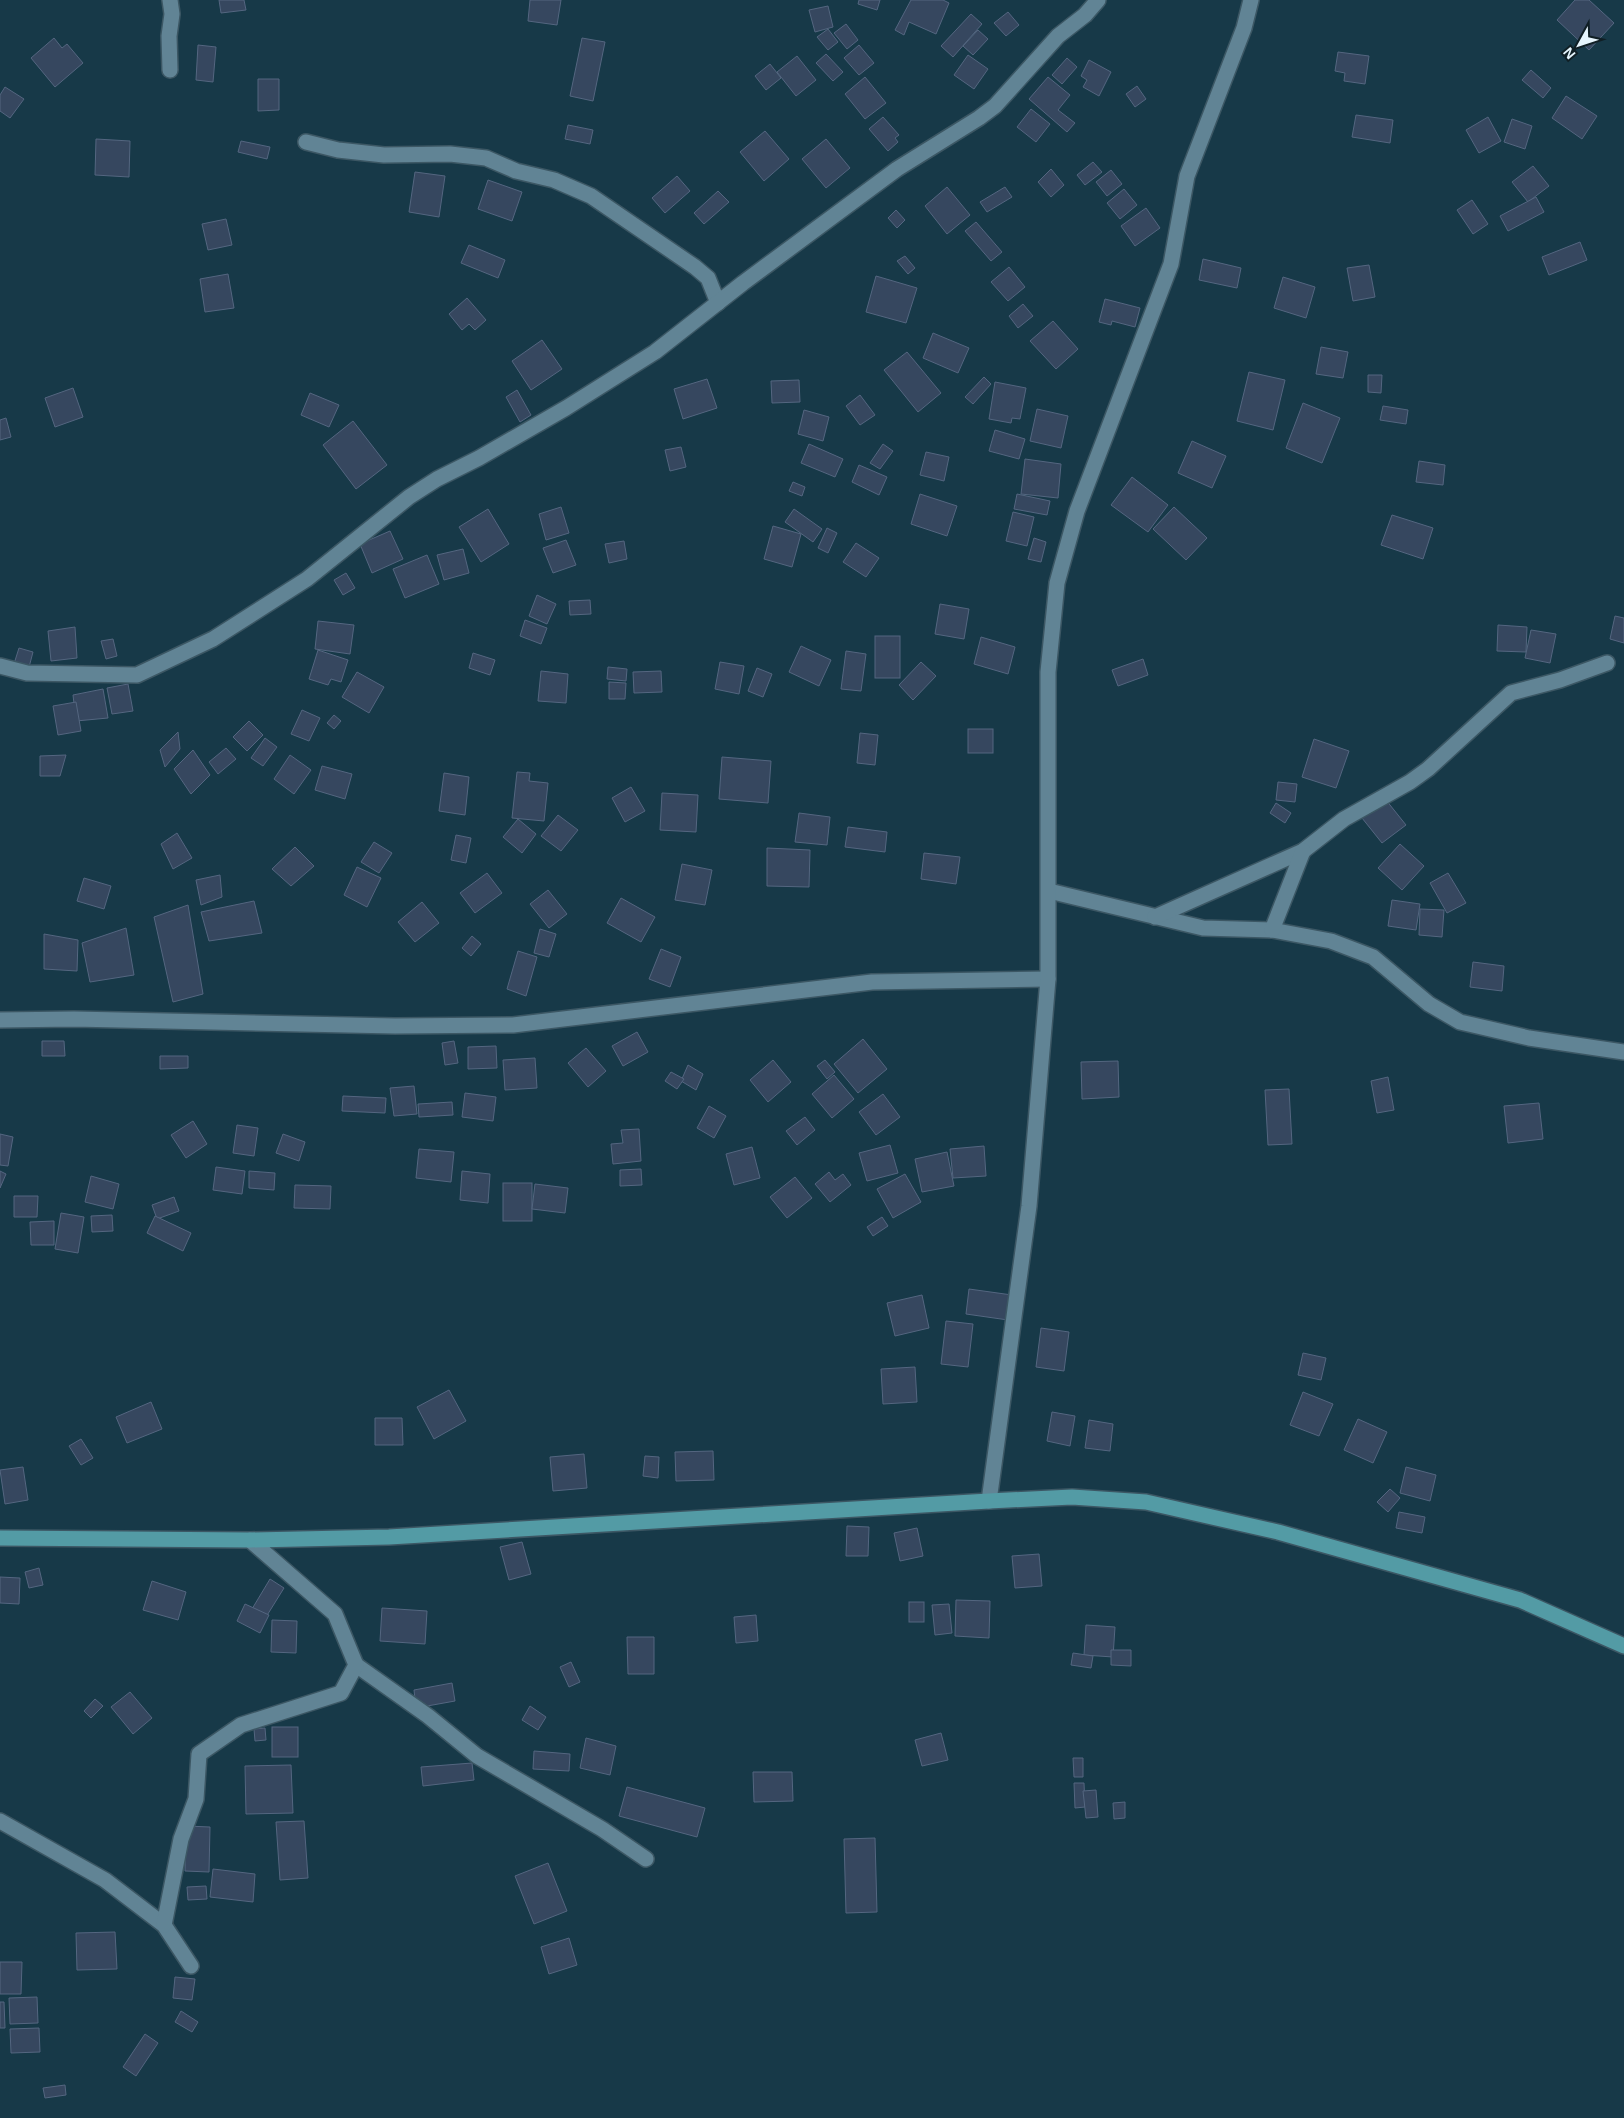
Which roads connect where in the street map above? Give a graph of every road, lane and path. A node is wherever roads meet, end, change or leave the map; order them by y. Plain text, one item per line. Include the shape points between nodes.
1 (170, 0) edge
2 (1098, 0) edge
3 (1251, 0) edge
4 (170, 70) dead end
5 (306, 142) dead end
6 (718, 303) junction
7 (1607, 663) dead end
8 (0, 666) edge
9 (1303, 851) junction
10 (1049, 891) junction
11 (1155, 917) junction
12 (1272, 930) junction
13 (1048, 979) junction
14 (0, 1020) edge
15 (1624, 1052) edge
16 (989, 1501) junction
17 (0, 1538) edge
18 (250, 1540) junction
19 (1624, 1646) edge
20 (356, 1665) junction
21 (0, 1821) edge
22 (646, 1859) dead end
23 (164, 1925) junction
24 (190, 1966) dead end

1 - 4 street
2 - 6 street via 1058,36 995,106 897,169
3 - 10 street via 1244,28 1187,176 1171,264 1077,511 1057,583 1048,672
5 - 6 street via 338,150 384,155 450,154 486,158 516,171 554,180 591,196 695,267 708,278
6 - 8 street via 655,352 608,383 409,496 306,579 214,639 137,676 27,673
7 - 9 street via 1511,693 1428,769 1344,819
9 - 11 street
9 - 12 street
10 - 11 street
10 - 13 street
11 - 12 street via 1203,928
12 - 15 street via 1331,941 1373,957 1429,1004 1460,1022 1529,1038
13 - 14 street via 872,982 513,1025
13 - 16 street via 1030,1206
16 - 18 main road via 389,1537
16 - 19 main road via 1072,1497 1146,1502 1174,1508 1278,1532 1520,1600
17 - 18 main road
18 - 20 street via 336,1614
20 - 22 street via 428,1716 476,1756 602,1829
20 - 23 street via 341,1693 241,1725 199,1754 196,1799 181,1839
21 - 23 street via 105,1880
23 - 24 street

